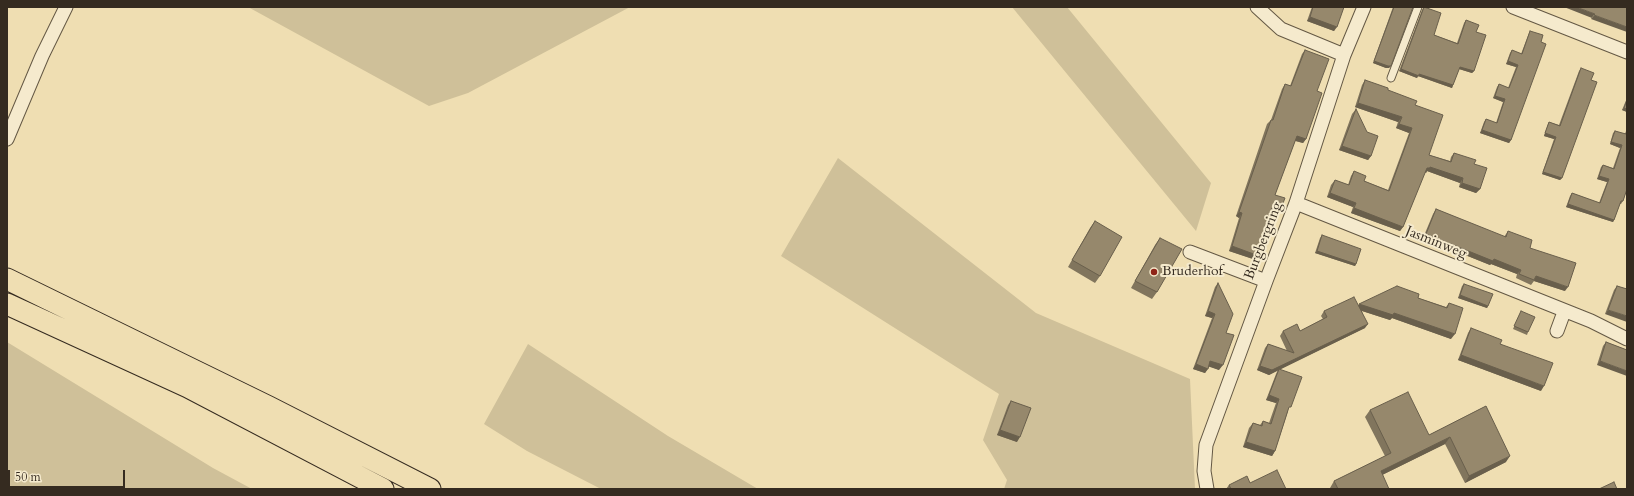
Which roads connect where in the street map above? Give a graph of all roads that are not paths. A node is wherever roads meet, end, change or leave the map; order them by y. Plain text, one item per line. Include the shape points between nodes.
1 (66, 7) edge
2 (1256, 7) edge
3 (1364, 7) edge
4 (1418, 7) edge
5 (1513, 7) edge
6 (1627, 52) edge
7 (1344, 55) junction
8 (1391, 78) dead end
9 (7, 139) edge
10 (1296, 203) junction
11 (1190, 252) dead end
12 (7, 279) edge
13 (1266, 281) junction
14 (7, 304) edge
15 (1564, 312) junction
16 (1557, 331) dead end
17 (1627, 339) edge
18 (383, 489) edge
19 (430, 489) edge
20 (1207, 489) edge

1 - 9 street
2 - 7 street via 1280,30
3 - 7 street, Burgbergring
4 - 8 lane
5 - 6 street
7 - 10 street, Burgbergring
10 - 13 street, Burgbergring
10 - 15 street, Jasminweg
11 - 13 street
12 - 19 main road
13 - 20 street, Burgbergring via 1206,444 1204,471
14 - 18 main road via 188,387
15 - 16 street
15 - 17 street, Jasminweg via 1591,321

